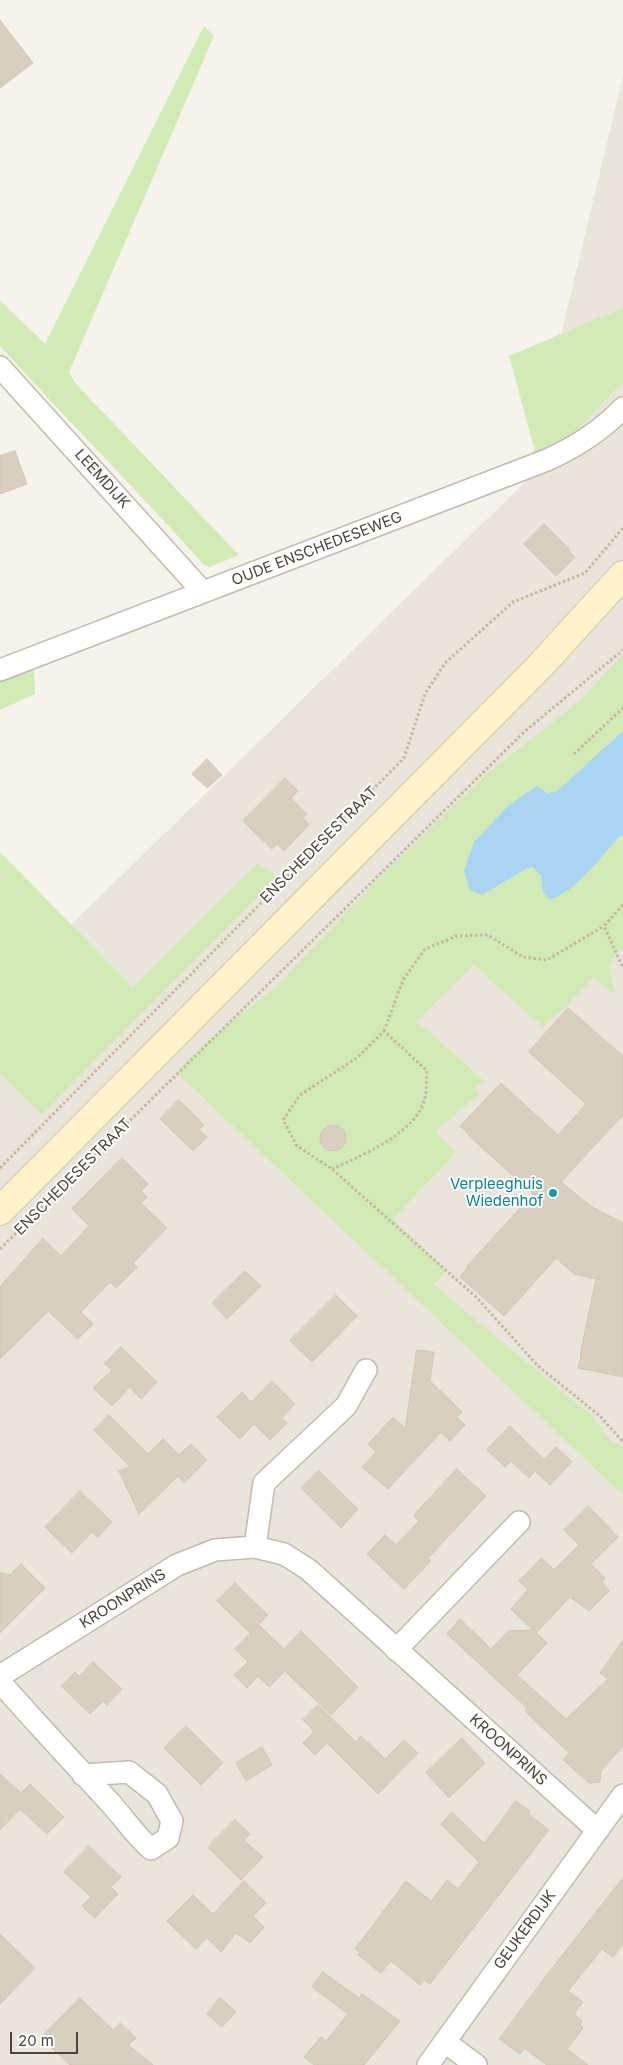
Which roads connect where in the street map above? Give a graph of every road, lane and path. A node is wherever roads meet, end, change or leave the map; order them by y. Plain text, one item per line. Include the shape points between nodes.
1 (0, 367) edge
2 (623, 408) edge
3 (623, 528) edge
4 (623, 575) edge
5 (203, 592) junction
6 (623, 650) edge
7 (0, 670) edge
8 (623, 708) edge
9 (574, 754) dead end
10 (623, 905) edge
11 (604, 926) junction
12 (623, 968) edge
13 (384, 1031) junction
14 (0, 1168) edge
15 (332, 1169) junction
16 (0, 1211) edge
17 (0, 1249) edge
18 (366, 1370) dead end
19 (623, 1442) edge
20 (519, 1522) dead end
21 (255, 1547) junction
22 (396, 1650) junction
23 (0, 1676) edge
24 (0, 1682) edge
25 (83, 1775) dead end
26 (623, 1796) edge
27 (597, 1830) junction
28 (445, 2042) junction
29 (428, 2065) edge
30 (476, 2065) edge

1 - 5 street, LEEMDIJK
2 - 5 street, OUDE ENSCHEDESEWEG via 601,430 548,460
3 - 14 path, ENSCHEDESESTRAAT via 585,573 513,602 445,663 425,694 404,758
4 - 16 main road, ENSCHEDESESTRAAT via 479,729
5 - 7 street, OUDE ENSCHEDESEWEG
6 - 17 path, ENSCHEDESESTRAAT via 524,732
8 - 9 path
10 - 11 path
11 - 12 path
11 - 13 path via 548,960 523,957 488,935 457,936 425,949 403,980
13 - 15 path via 427,1071 425,1100 410,1125 376,1149
13 - 15 path via 358,1057 300,1095 283,1120 297,1146
15 - 19 path via 477,1298 538,1366 600,1416
18 - 21 street via 346,1406 264,1483
20 - 22 street
21 - 22 street, KROONPRINS via 284,1554 309,1570
21 - 23 street, KROONPRINS via 215,1550 177,1565
22 - 27 street, KROONPRINS
24 - 25 street
26 - 27 street, GEUKERDIJK
27 - 28 street, GEUKERDIJK
28 - 29 street, GEUKERDIJK
28 - 30 street

